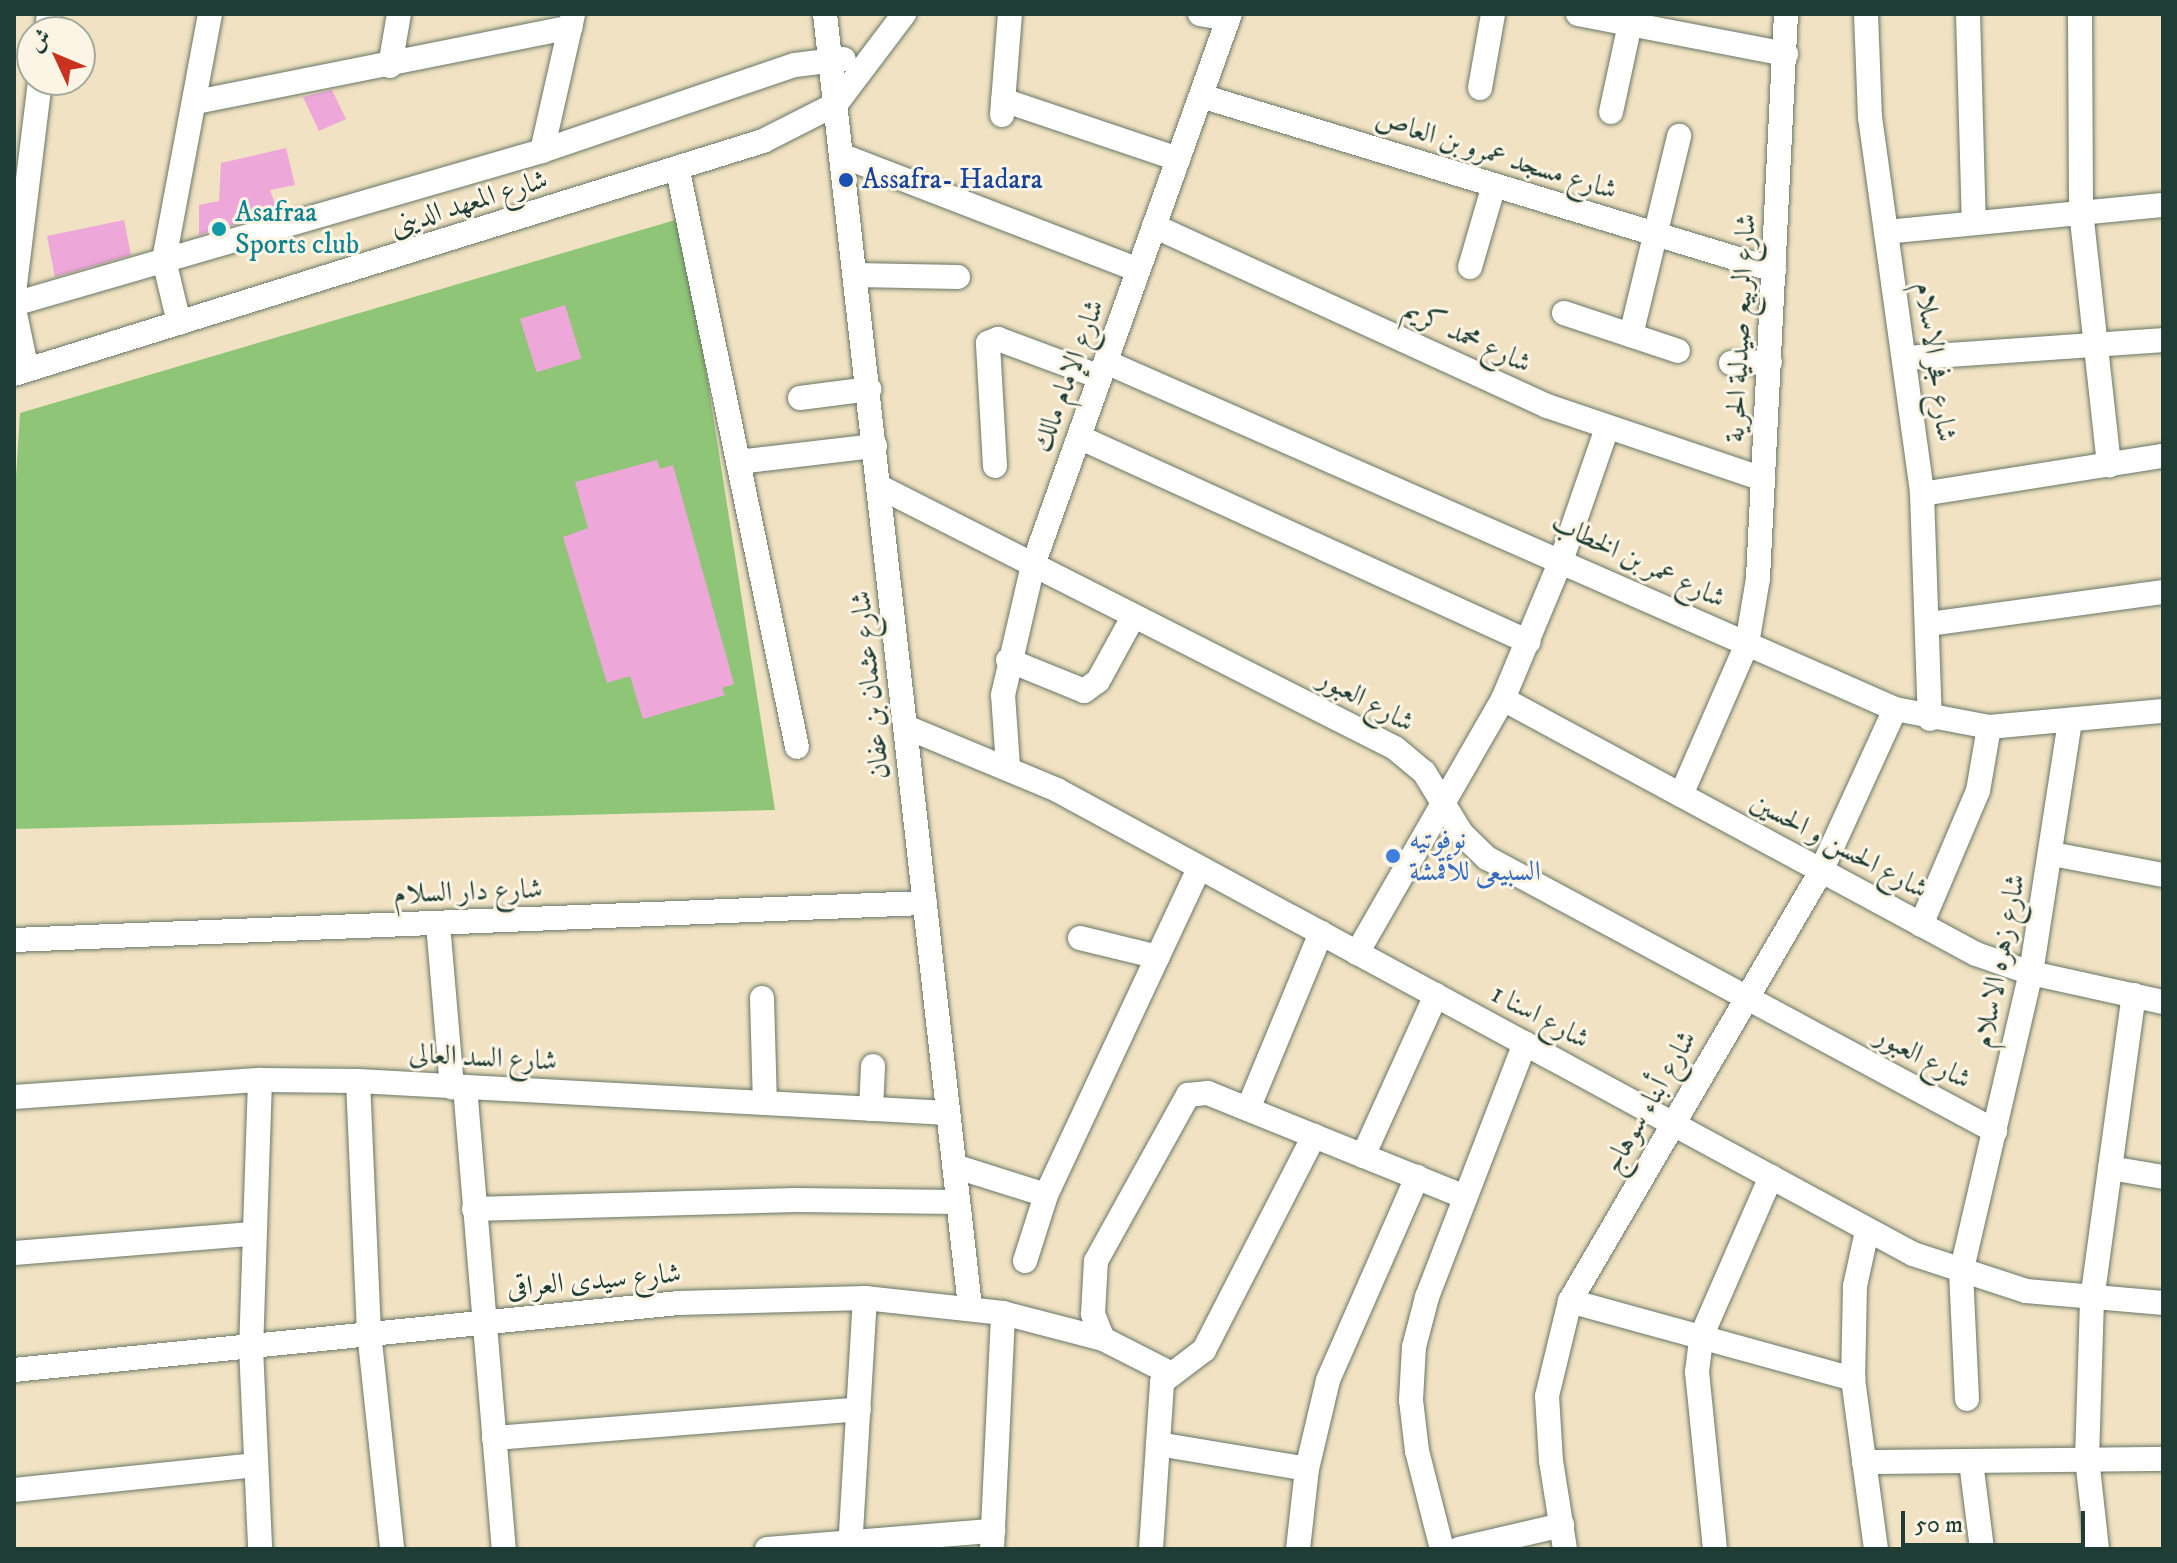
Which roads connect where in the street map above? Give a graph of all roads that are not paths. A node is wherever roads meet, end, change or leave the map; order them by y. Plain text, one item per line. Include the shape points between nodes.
1 (210, 14) edge
2 (399, 14) edge
3 (825, 14) edge
4 (904, 14) edge
5 (1010, 14) edge
6 (1200, 14) edge
7 (1493, 14) edge
8 (1578, 14) edge
9 (1786, 14) edge
10 (1866, 14) edge
11 (1968, 14) edge
12 (2080, 14) edge
13 (1229, 17) edge
14 (572, 20) edge
15 (1630, 24) junction
16 (1786, 54) junction
17 (830, 58) junction
18 (871, 60) junction
19 (390, 66) junction
20 (1480, 88) dead end
21 (38, 96) edge
22 (1201, 96) junction
23 (196, 102) junction
24 (836, 104) junction
25 (1611, 112) dead end
26 (1679, 136) dead end
27 (542, 151) junction
28 (843, 156) junction
29 (1178, 159) junction
30 (678, 171) junction
31 (1494, 185) junction
32 (2163, 205) edge
33 (2081, 211) junction
34 (1974, 223) junction
35 (1154, 226) junction
36 (1886, 232) junction
37 (1656, 234) junction
38 (164, 260) junction
39 (1470, 267) dead end
40 (1138, 270) junction
41 (1774, 270) junction
42 (856, 275) junction
43 (958, 277) dead end
44 (14, 293) edge
45 (14, 307) edge
46 (1564, 313) dead end
47 (179, 323) junction
48 (1631, 335) junction
49 (2163, 340) edge
50 (2096, 344) junction
51 (1678, 351) dead end
52 (1907, 358) junction
53 (1770, 362) junction
54 (1731, 363) dead end
55 (1103, 369) junction
56 (21, 372) edge
57 (869, 389) junction
58 (800, 398) dead end
59 (1607, 428) junction
60 (1079, 437) junction
61 (875, 446) junction
62 (2163, 456) edge
63 (738, 462) junction
64 (2109, 465) junction
65 (995, 466) dead end
66 (1763, 479) junction
67 (880, 487) junction
68 (1922, 494) junction
69 (1562, 558) junction
70 (1033, 565) junction
71 (2163, 592) edge
72 (1133, 617) junction
73 (1929, 624) junction
74 (1528, 642) junction
75 (1747, 644) junction
76 (1008, 660) junction
77 (1503, 699) junction
78 (1895, 709) junction
79 (2163, 711) edge
80 (1930, 719) junction
81 (2070, 721) junction
82 (906, 727) junction
83 (1989, 727) junction
84 (797, 747) dead end
85 (1008, 766) junction
86 (1681, 795) junction
87 (1445, 804) junction
88 (2052, 854) junction
89 (1199, 868) junction
90 (1821, 871) junction
91 (2163, 875) edge
92 (925, 903) junction
93 (438, 924) junction
94 (1921, 925) junction
95 (1321, 933) junction
96 (1080, 938) dead end
97 (14, 940) edge
98 (1357, 953) junction
99 (1158, 957) junction
100 (2031, 973) junction
101 (1436, 995) junction
102 (2134, 995) junction
103 (1746, 997) junction
104 (762, 998) dead end
105 (2163, 1002) edge
106 (1525, 1043) junction
107 (873, 1066) dead end
108 (260, 1080) junction
109 (358, 1081) junction
110 (458, 1087) junction
111 (14, 1097) edge
112 (765, 1103) junction
113 (871, 1109) junction
114 (1248, 1109) junction
115 (948, 1113) junction
116 (1671, 1122) junction
117 (1995, 1131) junction
118 (1314, 1136) junction
119 (1363, 1156) junction
120 (954, 1166) junction
121 (2110, 1168) junction
122 (1417, 1177) junction
123 (1771, 1177) junction
124 (2163, 1177) edge
125 (1046, 1195) junction
126 (1465, 1197) junction
127 (958, 1202) junction
128 (474, 1209) junction
129 (1867, 1231) junction
130 (252, 1234) junction
131 (14, 1253) edge
132 (1025, 1261) dead end
133 (1961, 1273) junction
134 (865, 1298) junction
135 (2092, 1300) junction
136 (1570, 1301) junction
137 (2163, 1303) edge
138 (970, 1306) junction
139 (1003, 1313) junction
140 (483, 1321) junction
141 (369, 1332) junction
142 (1701, 1337) junction
143 (1103, 1339) junction
144 (251, 1347) junction
145 (14, 1370) edge
146 (1170, 1373) junction
147 (1853, 1379) junction
148 (1967, 1399) dead end
149 (859, 1409) junction
150 (494, 1438) junction
151 (1158, 1444) junction
152 (2087, 1459) junction
153 (2163, 1459) edge
154 (1864, 1462) junction
155 (1971, 1462) junction
156 (254, 1465) junction
157 (1307, 1469) junction
158 (14, 1490) edge
159 (1564, 1537) edge
160 (993, 1540) edge
161 (850, 1544) edge
162 (260, 1549) edge
163 (392, 1549) edge
164 (504, 1549) edge
165 (767, 1549) edge
166 (1151, 1549) edge
167 (1298, 1549) edge
168 (1442, 1549) edge
169 (1459, 1549) edge
170 (1715, 1549) edge
171 (1876, 1549) edge
172 (1982, 1549) edge
173 (2097, 1549) edge

1 - 23 street
2 - 19 street
3 - 17 street, شارع عثمان بن عفان
4 - 18 street, شارع المعهد الدينى
5 - 29 street via 1002,108
6 - 13 street
7 - 20 street
8 - 15 street
9 - 16 street, شارع الربيع صيدلية الحرية
10 - 36 street, شارع فجر الاسلام via 1870,117
11 - 34 street
12 - 33 street
13 - 22 street, شارع الإمام مالك
14 - 19 street
14 - 27 street
15 - 16 street
15 - 25 street
16 - 41 street, شارع الربيع صيدلية الحرية
17 - 18 street, شارع المعهد الدينى
17 - 24 street, شارع عثمان بن عفان
17 - 27 street, شارع المعهد الدينى via 795,65
18 - 24 street, شارع المعهد الدينى
19 - 23 street
21 - 44 street
22 - 29 street, شارع الإمام مالك
22 - 31 street, شارع مسجد عمرو بن العاص
23 - 38 street
24 - 28 street, شارع عثمان بن عفان
24 - 30 street, شارع المعهد الدينى via 763,141
26 - 37 street
27 - 38 street, شارع المعهد الدينى
28 - 40 street
28 - 42 street, شارع عثمان بن عفان
29 - 35 street, شارع الإمام مالك
30 - 47 street, شارع المعهد الدينى
30 - 63 street
31 - 37 street, شارع مسجد عمرو بن العاص
31 - 39 street
32 - 33 street
33 - 34 street
33 - 50 street
34 - 36 street
35 - 40 street, شارع الإمام مالك
35 - 59 street, شارع محمد كريم via 1490,382
36 - 52 street, شارع فجر الاسلام
37 - 41 street, شارع مسجد عمرو بن العاص
37 - 48 street
38 - 45 street, شارع المعهد الدينى
38 - 47 street
40 - 55 street, شارع الإمام مالك
41 - 53 street, شارع الربيع صيدلية الحرية
42 - 43 street
42 - 57 street, شارع عثمان بن عفان
45 - 56 street
46 - 48 street
47 - 56 street, شارع المعهد الدينى
48 - 51 street
49 - 50 street
50 - 52 street
50 - 64 street
52 - 68 street, شارع فجر الاسلام
53 - 54 street
53 - 66 street, شارع الربيع صيدلية الحرية
55 - 60 street, شارع الإمام مالك
55 - 65 street, شارع عمر بن الخطاب via 998,339 988,343
55 - 69 street, شارع عمر بن الخطاب
57 - 58 street
57 - 61 street, شارع عثمان بن عفان
59 - 66 street, شارع محمد كريم
59 - 69 street
60 - 70 street, شارع الإمام مالك
60 - 74 street
61 - 63 street
61 - 67 street, شارع عثمان بن عفان
62 - 64 street
63 - 84 street
64 - 68 street
66 - 75 street, شارع الربيع صيدلية الحرية via 1758,578
67 - 70 street, شارع العبور
67 - 82 street, شارع عثمان بن عفان
68 - 73 street, شارع فجر الاسلام
69 - 74 street
69 - 75 street, شارع عمر بن الخطاب
70 - 72 street, شارع العبور
70 - 76 street, شارع الإمام مالك
71 - 73 street
72 - 76 street via 1098,681 1084,691
72 - 87 street, شارع العبور via 1395,748 1424,772
73 - 80 street, شارع فجر الاسلام
74 - 77 street
75 - 78 street, شارع عمر بن الخطاب
75 - 86 street, شارع الربيع صيدلية الحرية
76 - 85 street, شارع الإمام مالك via 1003,695
77 - 86 street, شارع الحسن و الحسين
77 - 87 street
78 - 80 street, شارع عمر بن الخطاب
78 - 90 street, شارع أبناء سوهاج
79 - 81 street, شارع عمر بن الخطاب
80 - 83 street, شارع عمر بن الخطاب
81 - 83 street, شارع عمر بن الخطاب
81 - 88 street, شارع زهره الاسلام
82 - 85 street, شارع اسنا 1
82 - 92 street, شارع عثمان بن عفان
83 - 94 street via 1978,791
85 - 89 street, شارع اسنا 1
86 - 90 street, شارع الحسن و الحسين
87 - 98 street
87 - 103 street, شارع العبور via 1462,834 1487,858
88 - 91 street
88 - 100 street, شارع زهره الاسلام
89 - 95 street, شارع اسنا 1
89 - 99 street
90 - 94 street, شارع الحسن و الحسين
90 - 103 street, شارع أبناء سوهاج
92 - 93 street, شارع دار السلام
92 - 115 street, شارع عثمان بن عفان
93 - 97 street, شارع دار السلام
93 - 110 street
94 - 100 street, شارع الحسن و الحسين via 1976,954
95 - 98 street, شارع اسنا 1
95 - 114 street
96 - 99 street
98 - 101 street, شارع اسنا 1
99 - 125 street
100 - 102 street, شارع الحسن و الحسين
100 - 117 street, شارع زهره الاسلام
101 - 106 street, شارع اسنا 1
101 - 119 street
102 - 105 street, شارع الحسن و الحسين
102 - 121 street
103 - 116 street, شارع أبناء سوهاج
103 - 117 street, شارع العبور
104 - 112 street
106 - 116 street, شارع اسنا 1
106 - 126 street
107 - 113 street
108 - 109 street, شارع السد العالى
108 - 111 street, شارع السد العالى
108 - 130 street
109 - 110 street, شارع السد العالى
109 - 141 street
110 - 112 street, شارع السد العالى
110 - 128 street
112 - 113 street, شارع السد العالى
113 - 115 street, شارع السد العالى
114 - 118 street
114 - 143 street via 1208,1093 1180,1102 1096,1261 1093,1314
115 - 120 street, شارع عثمان بن عفان
116 - 123 street, شارع اسنا 1
116 - 136 street, شارع أبناء سوهاج
117 - 133 street, شارع زهره الاسلام
118 - 119 street
118 - 146 street via 1204,1350
119 - 122 street
120 - 125 street
120 - 127 street, شارع عثمان بن عفان
121 - 124 street
121 - 135 street
122 - 126 street
122 - 157 street via 1328,1380
123 - 129 street, شارع اسنا 1
123 - 142 street
125 - 132 street
126 - 168 street via 1414,1347 1411,1400 1417,1451
127 - 128 street via 665,1202
127 - 138 street, شارع عثمان بن عفان
128 - 140 street
129 - 133 street, شارع اسنا 1
129 - 147 street via 1855,1286
130 - 131 street
130 - 144 street
133 - 135 street, شارع اسنا 1 via 2026,1291
133 - 148 street, شارع زهره الاسلام
134 - 138 street, شارع سيدى العراقى
134 - 140 street, شارع سيدى العراقى via 678,1303
134 - 149 street
135 - 137 street, شارع اسنا 1
135 - 152 street
136 - 142 street
136 - 159 street, شارع أبناء سوهاج via 1547,1396
138 - 139 street, شارع سيدى العراقى
139 - 143 street, شارع سيدى العراقى
139 - 160 street
140 - 141 street, شارع سيدى العراقى
140 - 150 street
141 - 144 street, شارع سيدى العراقى
141 - 163 street
142 - 147 street
142 - 170 street via 1697,1372
143 - 146 street, شارع سيدى العراقى
144 - 145 street, شارع سيدى العراقى
144 - 156 street
146 - 151 street via 1158,1395
147 - 154 street
149 - 150 street
149 - 161 street
150 - 164 street
151 - 157 street
151 - 166 street
152 - 153 street
152 - 155 street
152 - 173 street
154 - 155 street
154 - 171 street
155 - 172 street
156 - 158 street
156 - 162 street
157 - 167 street
159 - 169 street
160 - 161 street
161 - 165 street

